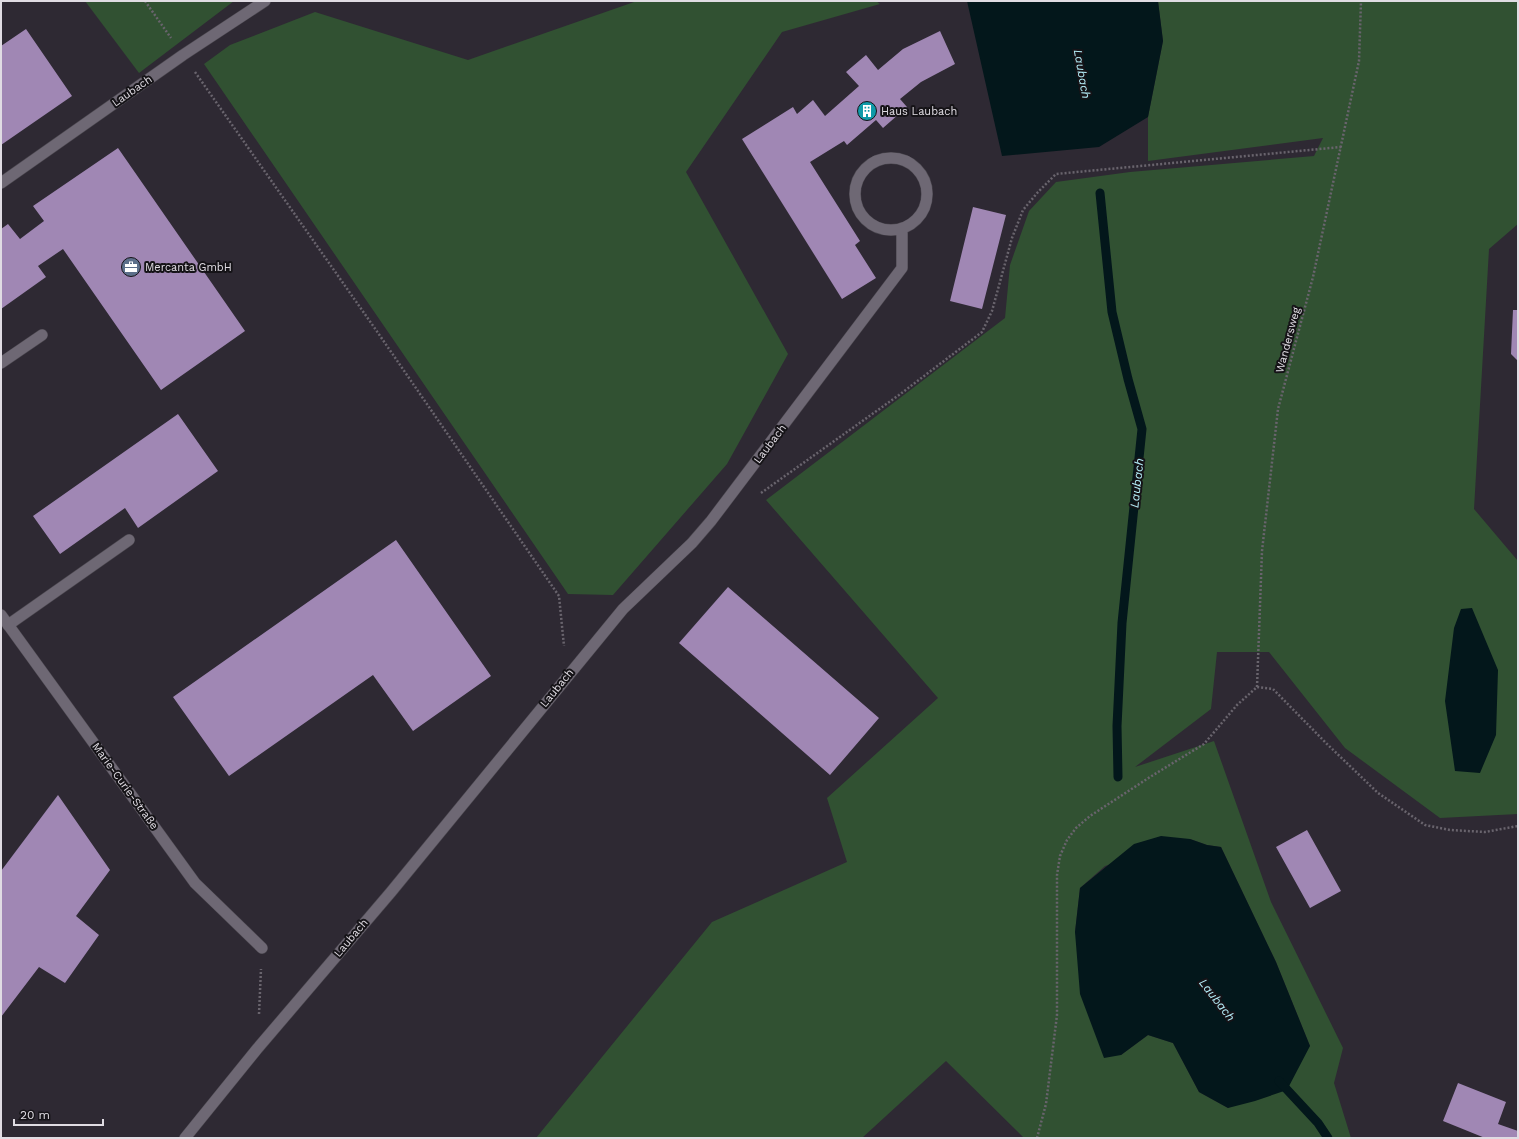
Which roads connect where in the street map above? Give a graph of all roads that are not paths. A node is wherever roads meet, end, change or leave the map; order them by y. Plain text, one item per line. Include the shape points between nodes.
1 (265, 1) edge
2 (1, 183) edge
3 (902, 228) junction
4 (42, 335) dead end
5 (1, 363) edge
6 (129, 540) dead end
7 (3, 618) edge
8 (262, 948) road end
9 (185, 1138) edge

1 - 2 street, Laubach via 183,55
3 - 3 street via 912,224 920,215 927,194 925,183 912,165 891,158 880,160 860,175 855,199 859,211 877,228
3 - 9 street, Laubach via 902,268 711,521 692,543 623,609
4 - 5 street
6 - 7 street
7 - 8 street, Marie-Curie-Straße via 195,883

